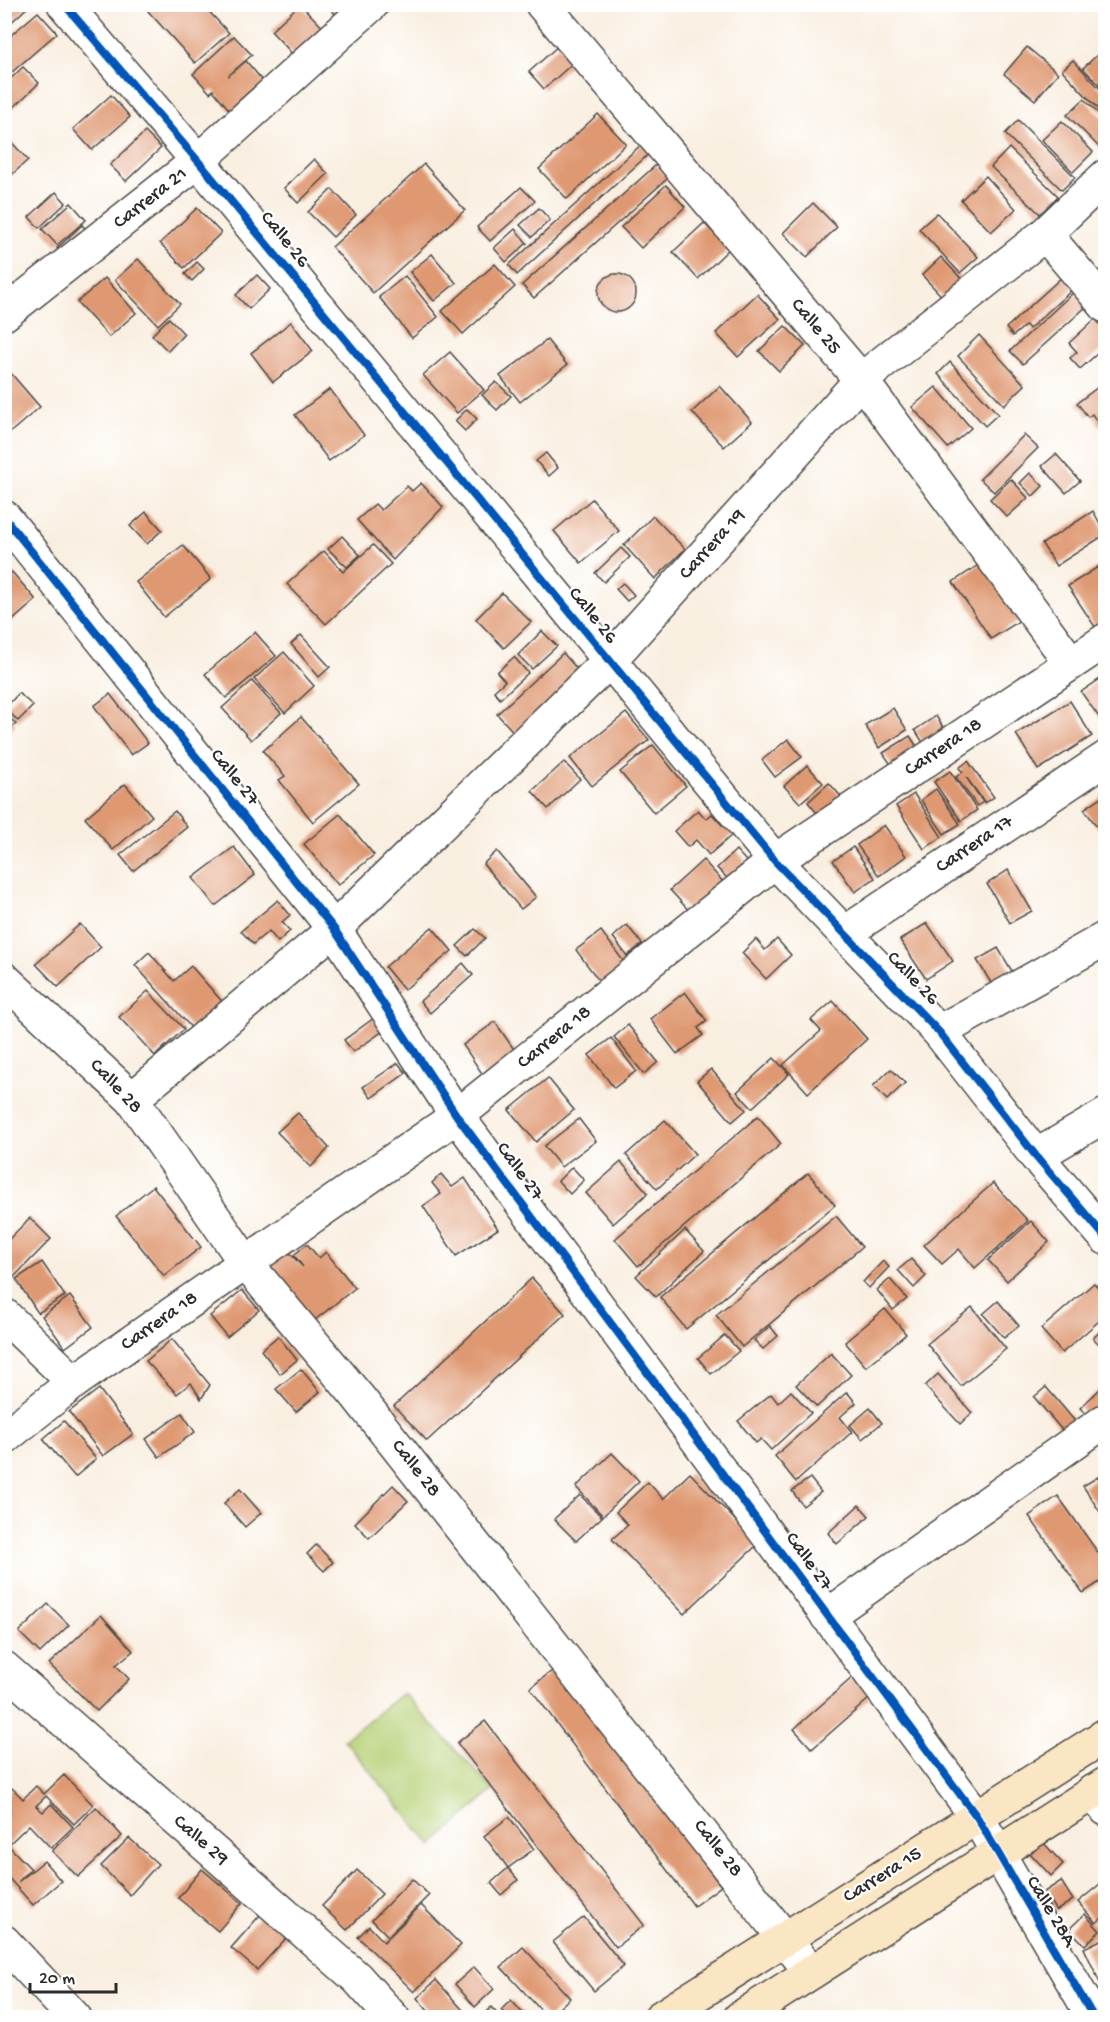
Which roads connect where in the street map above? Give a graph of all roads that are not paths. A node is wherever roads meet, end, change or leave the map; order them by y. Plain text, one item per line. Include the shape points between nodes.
1 (64, 4) edge
2 (372, 4) edge
3 (542, 4) edge
4 (198, 161) junction
5 (1106, 176) edge
6 (1045, 234) junction
7 (1106, 306) edge
8 (4, 314) edge
9 (861, 380) junction
10 (4, 517) edge
11 (1106, 640) edge
12 (608, 662) junction
13 (1071, 663) junction
14 (1106, 758) edge
15 (776, 861) junction
16 (334, 929) junction
17 (845, 933) junction
18 (1106, 938) edge
19 (4, 979) edge
20 (939, 1032) junction
21 (132, 1099) junction
22 (1106, 1115) edge
23 (457, 1116) junction
24 (1036, 1156) junction
25 (1106, 1238) edge
26 (245, 1262) junction
27 (4, 1315) edge
28 (74, 1382) junction
29 (1106, 1420) edge
30 (4, 1438) edge
31 (827, 1616) junction
32 (4, 1668) edge
33 (1106, 1735) edge
34 (1101, 1795) edge
35 (976, 1817) junction
36 (996, 1854) junction
37 (786, 1937) junction
38 (4, 1942) edge
39 (811, 1972) junction
40 (75, 2018) edge
41 (393, 2018) edge
42 (660, 2018) edge
43 (740, 2018) edge
44 (1094, 2018) edge

1 - 4 street, Calle 26
2 - 4 street, Carrera 21
3 - 9 street, Calle 25
4 - 8 street, Carrera 21
4 - 12 street, Calle 26
5 - 6 street, Carrera 19
6 - 7 street
6 - 9 street, Carrera 19
9 - 12 street, Carrera 19
9 - 13 street, Calle 25
10 - 16 street, Calle 27
11 - 13 street, Carrera 18
12 - 15 street, Calle 26
12 - 16 street, Carrera 19
13 - 15 street, Carrera 18
14 - 17 street, Carrera 17
15 - 17 street, Calle 26
15 - 23 street, Carrera 18
16 - 21 street, Carrera 19
16 - 23 street, Calle 27
17 - 20 street, Calle 26
18 - 20 street
19 - 21 street, Calle 28
20 - 24 street, Calle 26
21 - 26 street, Calle 28
22 - 24 street
23 - 26 street, Carrera 18
23 - 31 street, Calle 27
24 - 25 street, Calle 26
26 - 28 street, Carrera 18
26 - 37 street, Calle 28 via 358,1397
27 - 28 street
28 - 30 street, Carrera 18
29 - 31 street
31 - 35 street, Calle 27
32 - 41 street, Calle 29 via 357,1978
33 - 35 main road, Carrera 15
34 - 36 main road
35 - 36 street, Calle 27
35 - 37 main road, Carrera 15
36 - 39 main road
36 - 44 street, Calle 28A
37 - 39 street, Calle 28
37 - 42 main road, Carrera 15
38 - 40 street
39 - 43 main road

